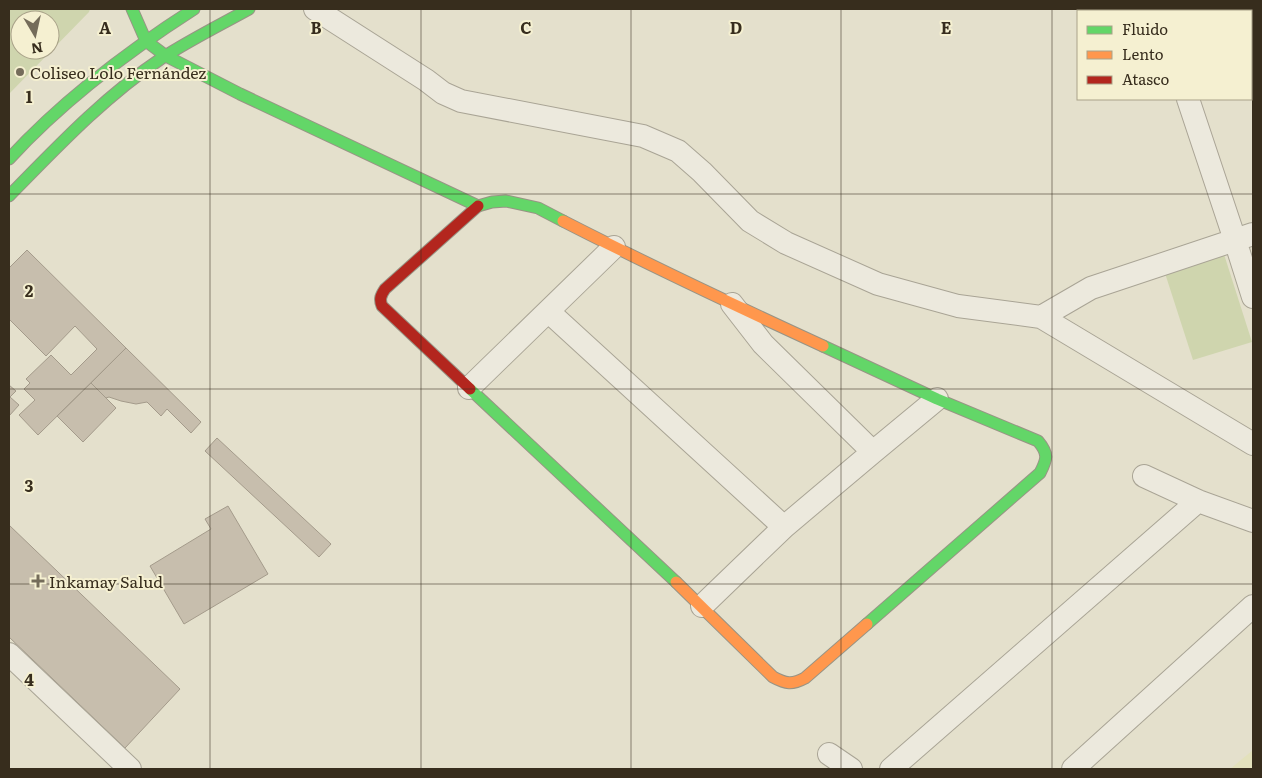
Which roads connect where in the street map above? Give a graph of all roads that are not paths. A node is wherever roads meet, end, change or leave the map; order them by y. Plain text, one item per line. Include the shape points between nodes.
1 (132, 9) edge
2 (194, 9) edge
3 (249, 9) edge
4 (315, 9) edge
5 (146, 41) junction
6 (166, 56) junction
7 (1188, 100) edge
8 (9, 159) edge
9 (9, 196) edge
10 (478, 206) junction
11 (1244, 237) edge
12 (614, 247) junction
13 (1253, 297) edge
14 (732, 304) junction
15 (548, 312) junction
16 (1041, 317) junction
17 (469, 388) junction
18 (937, 399) junction
19 (1253, 444) edge
20 (873, 452) junction
21 (1144, 476) dead end
22 (1198, 501) junction
23 (1253, 521) edge
24 (784, 527) junction
25 (702, 606) junction
26 (1253, 606) edge
27 (9, 654) edge
28 (829, 754) dead end
29 (130, 769) edge
30 (851, 769) edge
31 (891, 769) edge
32 (1073, 769) edge

1 - 5 main road
2 - 5 main road
3 - 6 main road
4 - 16 street via 443,93 461,101 643,136 678,151 750,222 878,284 958,306
5 - 6 main road
5 - 8 main road via 45,121
6 - 9 main road via 97,109
6 - 10 main road
7 - 11 street
10 - 12 main road via 506,201 538,208
10 - 17 main road via 385,289 380,301
11 - 13 street
11 - 16 street via 1090,288
12 - 14 main road
12 - 15 street
14 - 18 main road
14 - 20 street via 763,344
15 - 17 street
15 - 24 street
16 - 19 street
17 - 25 main road
18 - 20 street
18 - 25 main road via 1038,441 1048,459 1040,473 796,683 786,684 774,677
20 - 24 street
21 - 22 street
22 - 23 street
22 - 31 street
24 - 25 street
26 - 32 street
27 - 29 street
28 - 30 street

